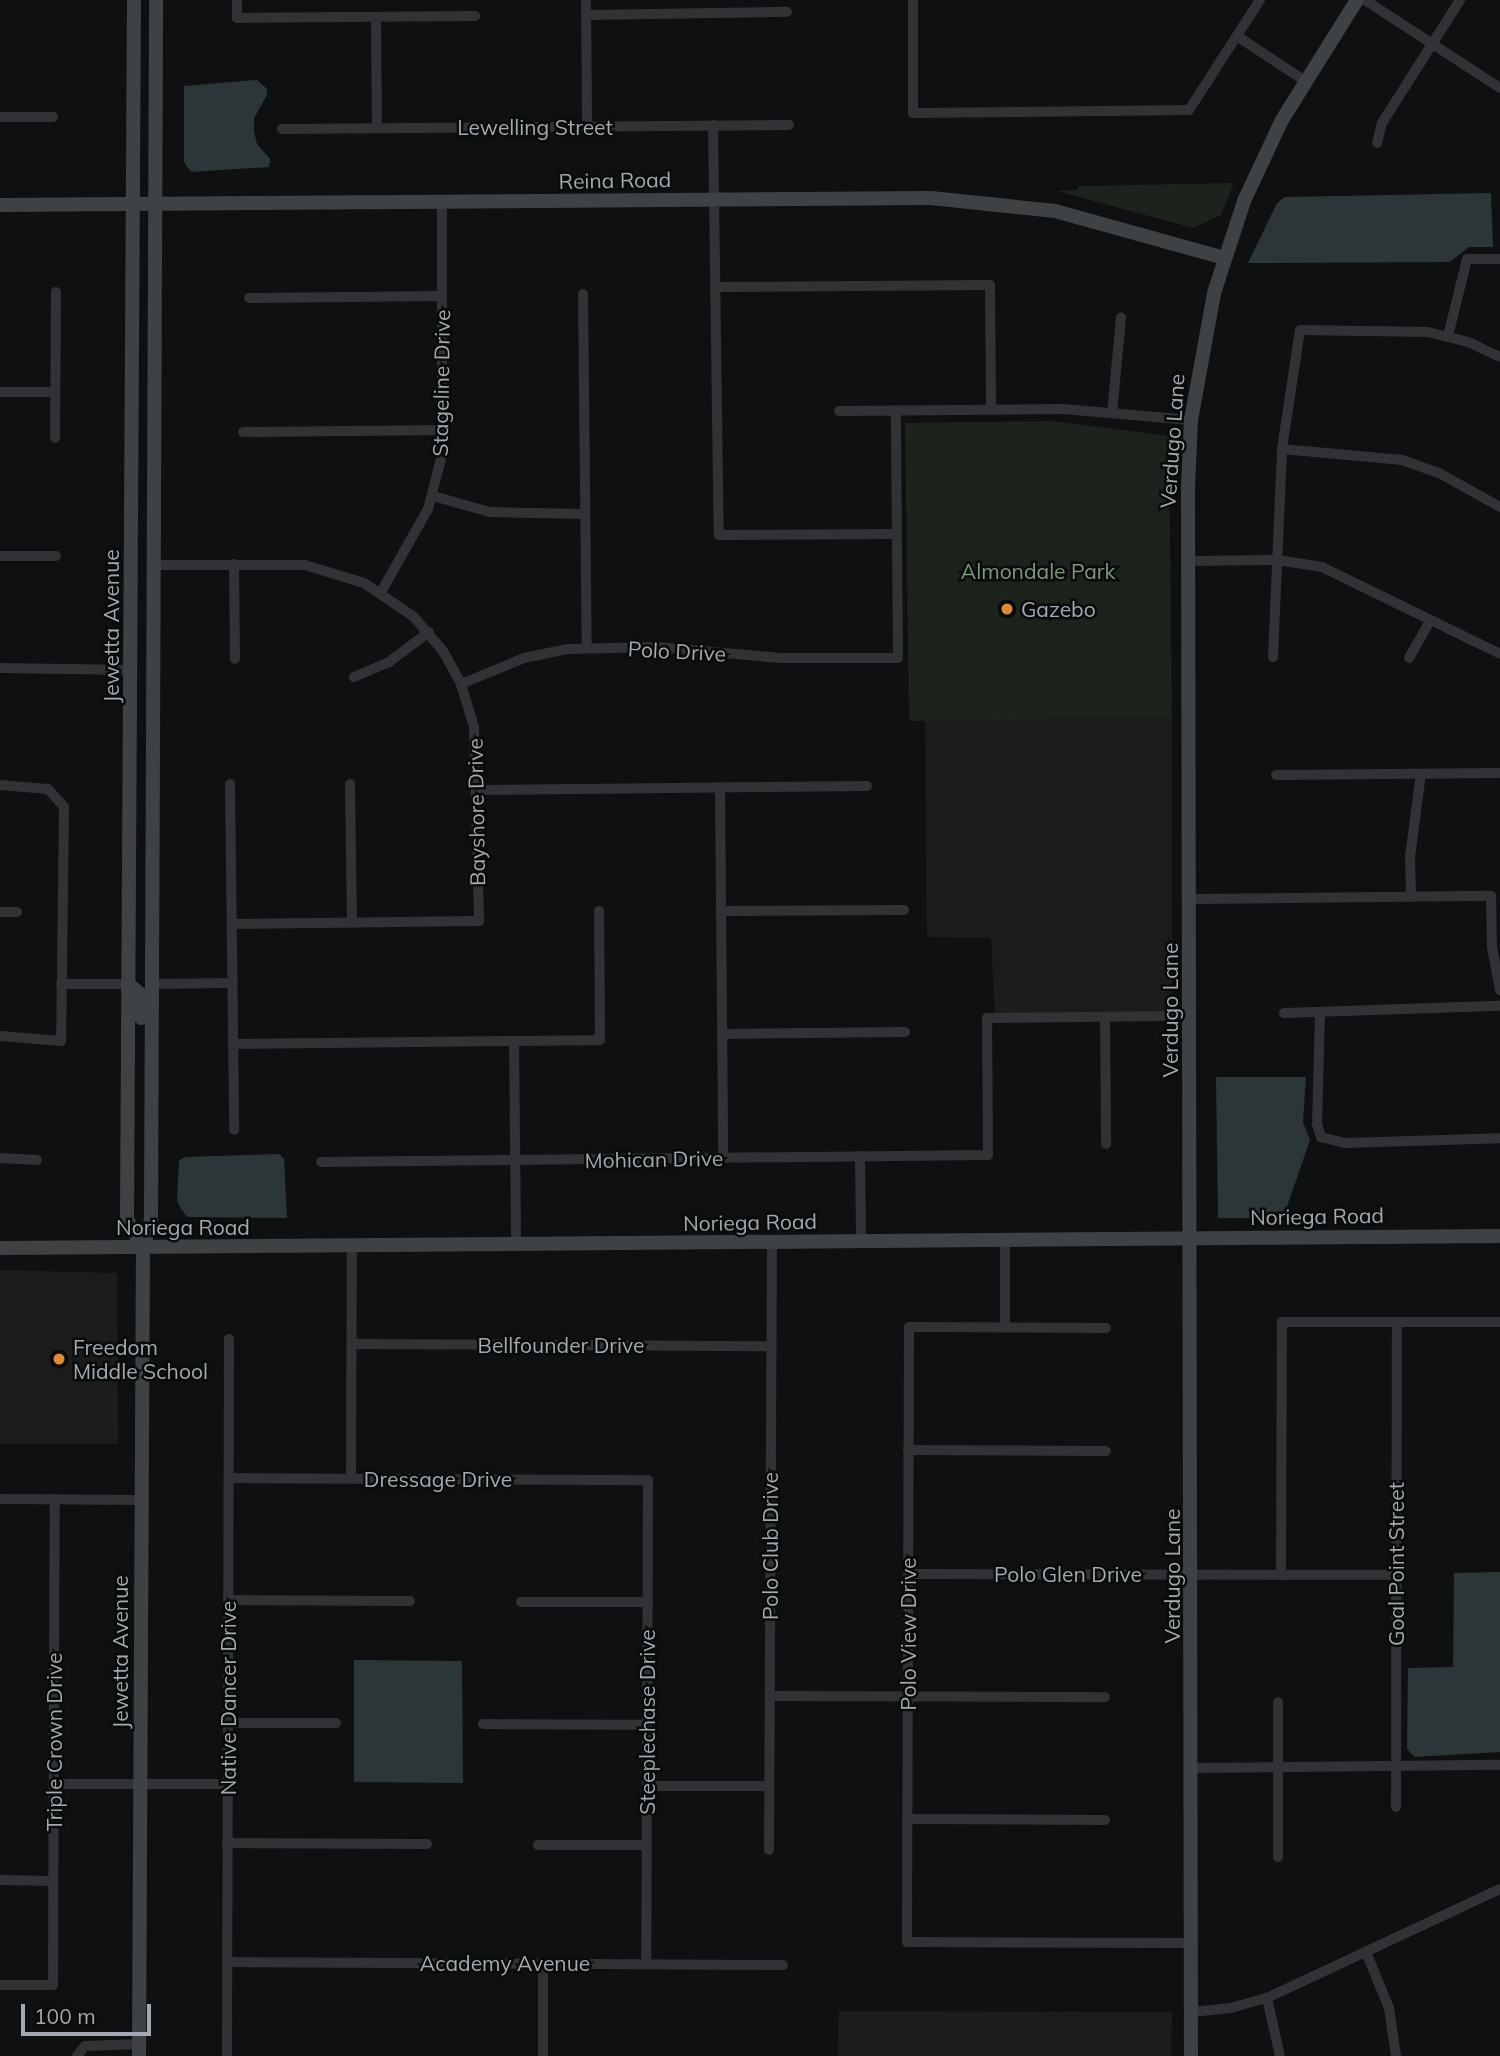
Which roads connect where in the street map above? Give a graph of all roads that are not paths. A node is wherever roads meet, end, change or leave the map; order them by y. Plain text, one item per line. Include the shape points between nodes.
1 (134, 0) edge
2 (156, 0) edge
3 (237, 0) edge
4 (586, 0) edge
5 (913, 0) edge
6 (1261, 0) edge
7 (1357, 0) edge
8 (1365, 0) edge
9 (1460, 0) edge
10 (787, 12) dead end
11 (586, 15) junction
12 (475, 16) dead end
13 (376, 17) junction
14 (1237, 36) junction
15 (1433, 44) junction
16 (1305, 81) junction
17 (1500, 88) edge
18 (0, 117) edge
19 (53, 117) dead end
20 (713, 125) junction
21 (789, 125) dead end
22 (587, 126) junction
23 (377, 128) junction
24 (282, 129) dead end
25 (1377, 144) dead end
26 (714, 200) junction
27 (442, 202) junction
28 (0, 205) edge
29 (130, 205) junction
30 (155, 205) junction
31 (1224, 258) junction
32 (1500, 259) edge
33 (716, 288) junction
34 (56, 292) dead end
35 (583, 294) dead end
36 (443, 296) junction
37 (249, 298) dead end
38 (1121, 317) dead end
39 (1448, 335) junction
40 (1500, 357) edge
41 (0, 391) edge
42 (53, 391) junction
43 (991, 409) junction
44 (896, 410) junction
45 (838, 411) dead end
46 (1112, 413) junction
47 (1191, 421) junction
48 (444, 430) junction
49 (243, 432) dead end
50 (55, 438) dead end
51 (1282, 449) junction
52 (132, 472) junction
53 (433, 496) junction
54 (1500, 507) edge
55 (585, 514) junction
56 (897, 534) junction
57 (0, 556) edge
58 (56, 556) dead end
59 (1277, 560) junction
60 (1188, 561) junction
61 (234, 564) junction
62 (152, 565) junction
63 (381, 592) junction
64 (1430, 621) junction
65 (429, 632) junction
66 (587, 648) junction
67 (1500, 654) edge
68 (1273, 657) dead end
69 (1409, 658) dead end
70 (235, 659) dead end
71 (0, 668) edge
72 (132, 670) junction
73 (354, 677) dead end
74 (461, 684) junction
75 (151, 741) junction
76 (1500, 773) edge
77 (1420, 774) junction
78 (1276, 775) dead end
79 (230, 784) dead end
80 (351, 784) dead end
81 (0, 785) edge
82 (867, 786) dead end
83 (720, 788) junction
84 (478, 790) junction
85 (131, 892) junction
86 (1410, 897) junction
87 (1191, 899) junction
88 (904, 910) dead end
89 (599, 911) dead end
90 (0, 912) edge
91 (17, 912) dead end
92 (721, 912) junction
93 (352, 923) junction
94 (232, 924) junction
95 (233, 983) junction
96 (61, 984) junction
97 (128, 984) junction
98 (150, 984) junction
99 (1500, 990) edge
100 (1500, 1006) edge
101 (1320, 1012) junction
102 (1284, 1013) dead end
103 (1191, 1016) junction
104 (1105, 1017) junction
105 (905, 1032) dead end
106 (722, 1034) junction
107 (0, 1036) edge
108 (514, 1041) junction
109 (233, 1044) junction
110 (150, 1067) junction
111 (234, 1130) dead end
112 (1500, 1138) edge
113 (1107, 1144) dead end
114 (860, 1156) junction
115 (0, 1158) edge
116 (723, 1158) junction
117 (37, 1160) dead end
118 (516, 1160) junction
119 (321, 1162) dead end
120 (1500, 1236) edge
121 (1192, 1238) junction
122 (1005, 1240) junction
123 (772, 1242) junction
124 (861, 1242) junction
125 (516, 1245) junction
126 (352, 1246) junction
127 (0, 1248) edge
128 (143, 1249) junction
129 (1397, 1322) junction
130 (1500, 1322) edge
131 (1005, 1327) junction
132 (1106, 1328) dead end
133 (229, 1339) dead end
134 (352, 1344) junction
135 (771, 1346) junction
136 (908, 1450) junction
137 (1106, 1451) dead end
138 (229, 1478) junction
139 (351, 1478) junction
140 (648, 1479) joint
141 (0, 1499) edge
142 (55, 1499) junction
143 (142, 1500) junction
144 (908, 1574) junction
145 (1193, 1575) junction
146 (1281, 1575) junction
147 (1396, 1575) junction
148 (228, 1600) junction
149 (410, 1601) dead end
150 (521, 1602) dead end
151 (648, 1602) junction
152 (770, 1696) junction
153 (908, 1697) junction
154 (1105, 1697) dead end
155 (1278, 1702) dead end
156 (228, 1723) junction
157 (337, 1723) dead end
158 (483, 1724) dead end
159 (647, 1725) junction
160 (1500, 1765) edge
161 (1192, 1768) junction
162 (1278, 1768) junction
163 (1396, 1769) junction
164 (54, 1784) junction
165 (141, 1784) junction
166 (228, 1784) junction
167 (647, 1786) junction
168 (769, 1786) junction
169 (1396, 1807) dead end
170 (907, 1819) junction
171 (1105, 1820) dead end
172 (227, 1843) junction
173 (427, 1844) dead end
174 (538, 1845) dead end
175 (647, 1845) junction
176 (769, 1850) dead end
177 (1278, 1857) dead end
178 (0, 1880) edge
179 (53, 1881) junction
180 (1500, 1889) edge
181 (1192, 1943) junction
182 (1366, 1952) junction
183 (227, 1962) junction
184 (543, 1964) junction
185 (646, 1964) junction
186 (783, 1965) dead end
187 (0, 1985) edge
188 (1266, 1998) junction
189 (1192, 2012) junction
190 (139, 2050) edge
191 (77, 2056) edge
192 (226, 2056) edge
193 (543, 2056) edge
194 (1191, 2056) edge
195 (1280, 2056) edge
196 (1396, 2056) edge

1 - 29 street, Jewetta Avenue
2 - 30 street, Jewetta Avenue
3 - 13 street via 237,19
4 - 11 street
5 - 14 street via 913,113 1189,110
6 - 14 street
7 - 16 street, Verdugo Lane
8 - 15 street
9 - 15 street
10 - 11 street
11 - 22 street
12 - 13 street
13 - 23 street
14 - 16 street
15 - 17 street
15 - 25 street via 1382,123
16 - 31 street, Verdugo Lane via 1264,156
18 - 19 street
20 - 21 street, Lewelling Street
20 - 22 street, Lewelling Street
20 - 26 street
22 - 23 street, Lewelling Street
23 - 24 street, Lewelling Street
26 - 27 street, Reina Road
26 - 31 street, Reina Road via 931,198 1014,204 1095,219
26 - 33 street
27 - 30 street, Reina Road
27 - 36 street, Stageline Drive
28 - 29 street, Reina Road
29 - 30 street, Reina Road
29 - 52 street, Jewetta Avenue
30 - 62 street, Jewetta Avenue
31 - 47 street, Verdugo Lane via 1205,333
32 - 39 street via 1467,259
33 - 43 street via 990,285
33 - 56 street via 719,536
34 - 42 street
35 - 55 street
36 - 37 street
36 - 48 street, Stageline Drive
38 - 46 street
39 - 40 street
39 - 51 street via 1407,330 1300,330
41 - 42 street
42 - 50 street
43 - 44 street
43 - 46 street
44 - 45 street
44 - 56 street
46 - 47 street
47 - 60 street, Verdugo Lane
48 - 49 street
48 - 53 street, Stageline Drive
51 - 54 street via 1402,460 1441,474
51 - 59 street
52 - 62 street via 141,498 142,549
52 - 72 street, Jewetta Avenue
53 - 55 street via 501,513
53 - 63 street, Stageline Drive
55 - 66 street
56 - 66 street, Polo Drive via 898,658 780,659 681,648
57 - 58 street
59 - 60 street
59 - 64 street via 1341,574
59 - 68 street
60 - 87 street, Verdugo Lane
61 - 62 street, Bayshore Drive
61 - 63 street, Bayshore Drive via 315,567
61 - 70 street
62 - 75 street, Jewetta Avenue
63 - 65 street, Bayshore Drive
64 - 67 street
64 - 69 street
65 - 73 street via 389,662
65 - 74 street, Bayshore Drive
66 - 74 street, Polo Drive via 524,658
71 - 72 street
72 - 75 street via 142,684 142,728
72 - 85 street, Jewetta Avenue
74 - 84 street, Bayshore Drive via 474,727
75 - 98 street, Jewetta Avenue
76 - 77 street
77 - 78 street
77 - 86 street
79 - 94 street
80 - 93 street
81 - 96 street via 48,789 64,807
82 - 83 street
83 - 84 street
83 - 92 street
84 - 93 street, Bayshore Drive via 479,921
85 - 97 street, Jewetta Avenue
85 - 98 street via 141,912 142,967
86 - 87 street
86 - 99 street via 1491,896 1492,947
87 - 103 street, Verdugo Lane
88 - 92 street
89 - 108 street via 600,1040
90 - 91 street
92 - 106 street
93 - 94 street
94 - 95 street
95 - 98 street
95 - 109 street
96 - 97 street
96 - 107 street via 61,1041
97 - 110 street via 139,993 141,1044
97 - 128 street, Jewetta Avenue via 127,1219
98 - 110 street, Jewetta Avenue
100 - 101 street
101 - 102 street
101 - 112 street via 1317,1125 1321,1138 1345,1143
103 - 104 street
103 - 121 street, Verdugo Lane
104 - 113 street
104 - 114 street, Mohican Drive via 987,1018 988,1155
105 - 106 street
106 - 116 street
108 - 109 street
108 - 118 street
109 - 111 street
110 - 128 street, Jewetta Avenue via 151,1219
114 - 116 street, Mohican Drive
114 - 124 street
115 - 117 street
116 - 118 street, Mohican Drive
118 - 119 street, Mohican Drive
118 - 125 street
120 - 121 street, Noriega Road
121 - 122 street, Noriega Road
121 - 145 street, Verdugo Lane
122 - 124 street, Noriega Road
122 - 131 street
123 - 124 street, Noriega Road
123 - 125 street, Noriega Road
123 - 135 street, Polo Club Drive
125 - 126 street, Noriega Road
126 - 128 street, Noriega Road
126 - 134 street
127 - 128 street, Noriega Road
128 - 143 street, Jewetta Avenue
129 - 130 street
129 - 146 street via 1282,1322
129 - 147 street, Goal Point Street
131 - 132 street
131 - 136 street, Polo View Drive via 909,1327
133 - 138 street, Native Dancer Drive
134 - 135 street, Bellfounder Drive
134 - 139 street
135 - 152 street, Polo Club Drive
136 - 137 street
136 - 144 street, Polo View Drive
138 - 139 street, Dressage Drive
138 - 148 street, Native Dancer Drive
139 - 140 street, Dressage Drive
140 - 151 street, Steeplechase Drive
141 - 142 street
142 - 143 street
142 - 164 street, Triple Crown Drive
143 - 165 street, Jewetta Avenue
144 - 145 street, Polo Glen Drive
144 - 153 street, Polo View Drive
145 - 146 street, Polo Glen Drive
145 - 161 street, Verdugo Lane
146 - 147 street, Polo Glen Drive
147 - 163 street, Goal Point Street
148 - 149 street
148 - 156 street, Native Dancer Drive
150 - 151 street
151 - 159 street, Steeplechase Drive
152 - 153 street
152 - 168 street, Polo Club Drive
153 - 154 street
153 - 170 street, Polo View Drive
155 - 162 street
156 - 157 street
156 - 166 street, Native Dancer Drive
158 - 159 street
159 - 167 street, Steeplechase Drive
160 - 163 street
161 - 162 street
161 - 181 street, Verdugo Lane
162 - 163 street
162 - 177 street
163 - 169 street, Goal Point Street
164 - 165 street
164 - 179 street, Triple Crown Drive
165 - 166 street
165 - 190 street, Jewetta Avenue
166 - 172 street, Native Dancer Drive
167 - 168 street
167 - 175 street, Steeplechase Drive
168 - 176 street, Polo Club Drive
170 - 171 street
170 - 181 street, Polo View Drive via 907,1942
172 - 173 street
172 - 183 street, Native Dancer Drive
174 - 175 street
175 - 185 street, Steeplechase Drive
178 - 179 street
179 - 187 street, Triple Crown Drive via 53,1985
180 - 182 street
181 - 189 street, Verdugo Lane
182 - 188 street
182 - 196 street via 1390,2008
183 - 184 street, Academy Avenue
183 - 192 street, Native Dancer Drive
184 - 185 street, Academy Avenue
184 - 193 street
185 - 186 street, Academy Avenue
188 - 189 street
188 - 195 street
189 - 194 street, Verdugo Lane
190 - 191 street via 86,2046

